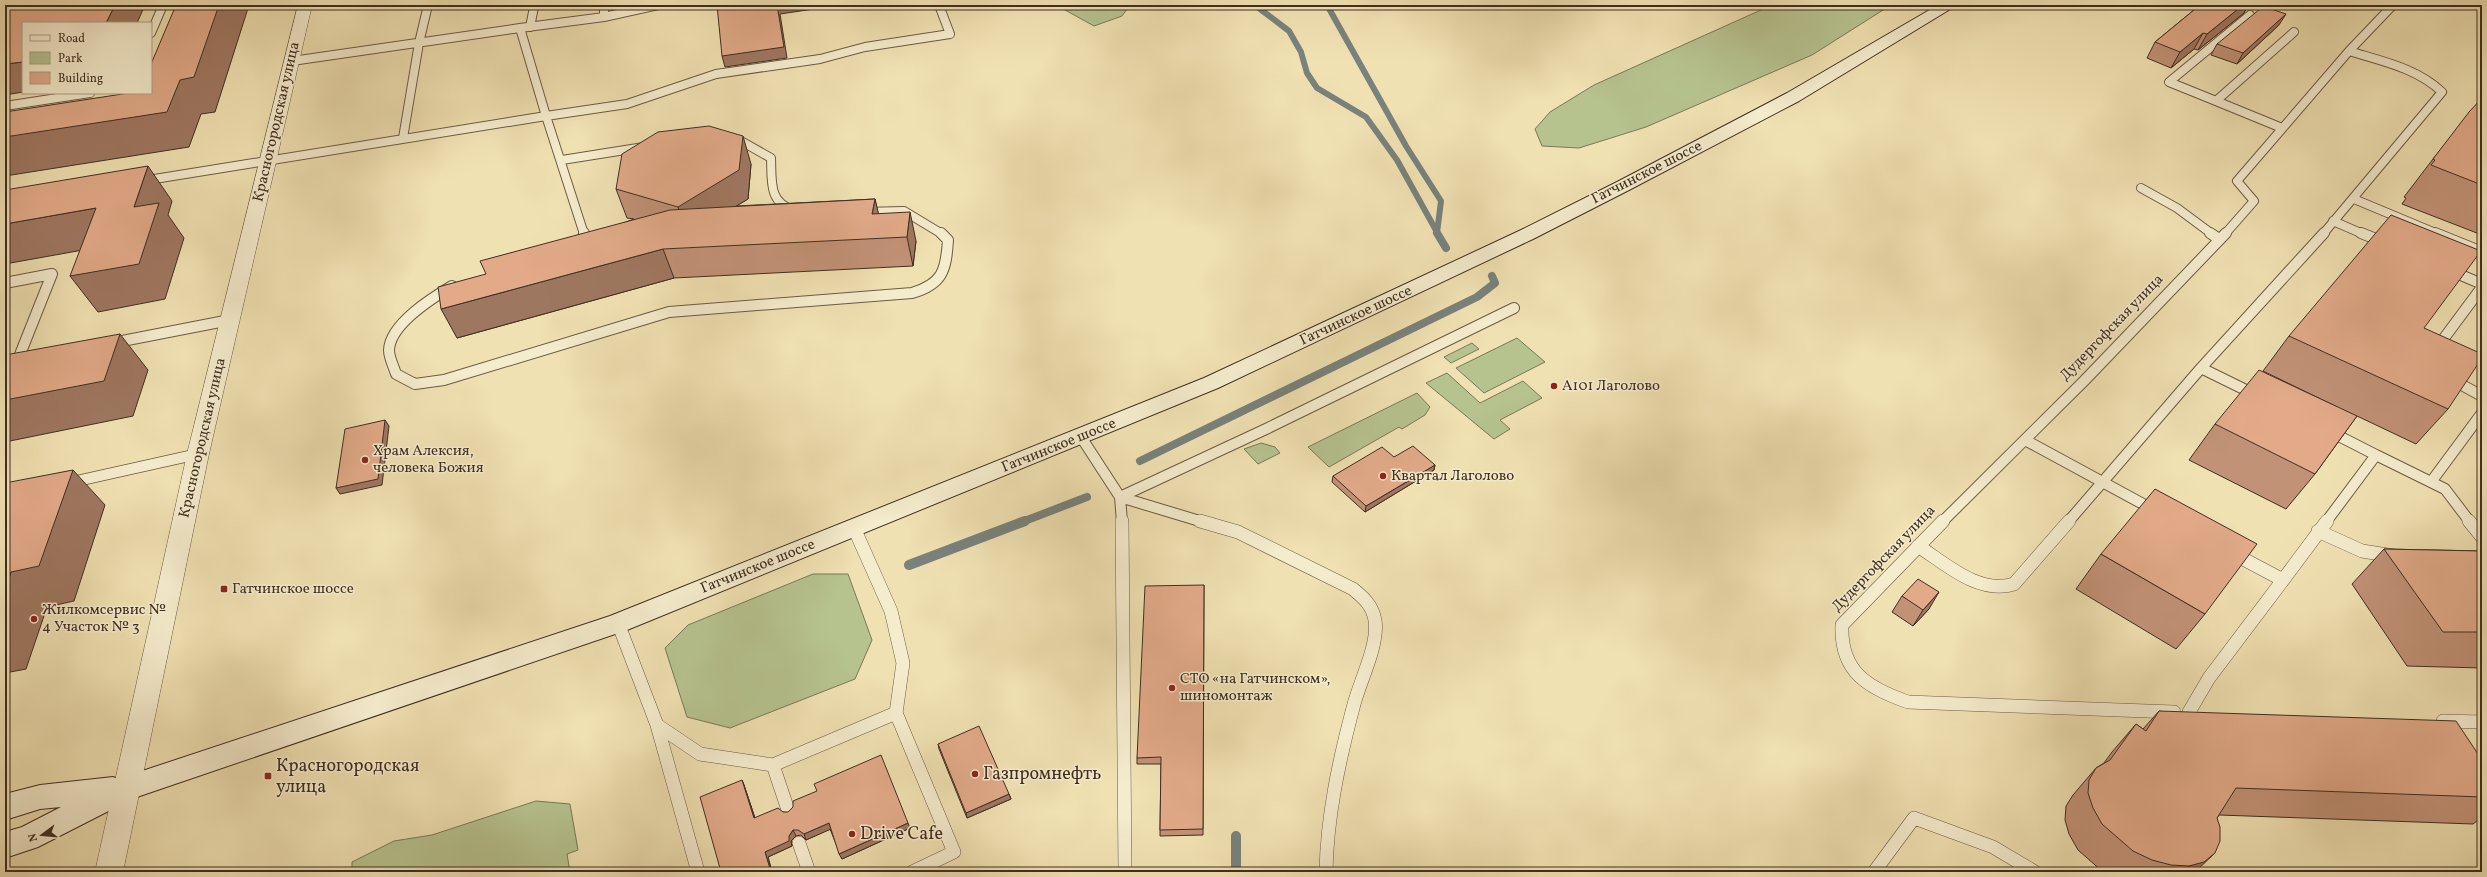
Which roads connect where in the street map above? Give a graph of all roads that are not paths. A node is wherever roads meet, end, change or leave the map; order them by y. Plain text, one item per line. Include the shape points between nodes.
1 (163, 5) edge
2 (305, 5) edge
3 (428, 5) edge
4 (604, 5) edge
5 (658, 5) edge
6 (939, 5) edge
7 (1948, 5) edge
8 (2393, 5) edge
9 (534, 7) dead end
10 (2250, 15) edge
11 (604, 17) junction
12 (530, 27) junction
13 (520, 28) junction
14 (152, 31) edge
15 (2294, 32) dead end
16 (419, 43) junction
17 (2349, 51) junction
18 (292, 61) junction
19 (83, 94) edge
20 (2216, 101) junction
21 (5, 106) edge
22 (546, 116) junction
23 (2282, 128) junction
24 (403, 138) junction
25 (721, 138) edge
26 (654, 145) edge
27 (269, 160) junction
28 (562, 160) junction
29 (130, 183) edge
30 (2141, 188) dead end
31 (2354, 199) junction
32 (803, 212) edge
33 (850, 212) edge
34 (2333, 221) junction
35 (2219, 239) junction
36 (572, 248) edge
37 (2397, 248) edge
38 (2482, 252) edge
39 (2440, 266) edge
40 (460, 282) edge
41 (5, 283) edge
42 (2482, 284) edge
43 (2482, 287) edge
44 (1514, 308) dead end
45 (230, 320) junction
46 (102, 345) edge
47 (2429, 357) edge
48 (32, 359) edge
49 (17, 362) junction
50 (5, 364) edge
51 (2201, 368) junction
52 (2439, 372) edge
53 (2482, 396) edge
54 (2264, 399) edge
55 (2482, 413) edge
56 (2320, 427) edge
57 (1081, 437) junction
58 (2025, 440) junction
59 (198, 454) junction
60 (2376, 455) junction
61 (2102, 482) junction
62 (2431, 482) junction
63 (59, 485) edge
64 (1120, 497) junction
65 (2164, 516) edge
66 (854, 528) junction
67 (2318, 530) junction
68 (2482, 537) edge
69 (1918, 546) junction
70 (2220, 546) edge
71 (2408, 557) edge
72 (2283, 580) junction
73 (618, 623) junction
74 (2189, 712) junction
75 (896, 713) junction
76 (2205, 713) edge
77 (2434, 721) edge
78 (2482, 722) edge
79 (657, 725) junction
80 (773, 765) junction
81 (126, 788) junction
82 (5, 808) edge
83 (788, 810) edge
84 (799, 843) dead end
85 (5, 845) edge
86 (109, 872) edge
87 (698, 872) edge
88 (809, 872) edge
89 (912, 872) edge
90 (1125, 872) edge
91 (1326, 872) edge
92 (1874, 872) edge
93 (2035, 872) edge

1 - 14 lane
2 - 18 street, Красногородская улица
3 - 16 lane
4 - 11 lane
5 - 11 lane
6 - 22 lane via 950,34 865,47 820,59 716,74 627,104
7 - 57 main road, Гатчинское шоссе via 1793,97 1526,235 1210,384
8 - 17 lane
9 - 12 lane
10 - 20 lane via 2169,82
11 - 12 lane
12 - 13 lane
13 - 16 lane
13 - 22 lane
15 - 20 lane
16 - 18 lane
16 - 24 lane
17 - 23 lane
17 - 31 lane via 2420,76 2436,84 2442,92
18 - 27 street, Красногородская улица
19 - 21 lane
20 - 23 lane
22 - 24 lane
22 - 28 lane
23 - 35 lane, Дудергофская улица via 2237,181 2254,201
24 - 27 lane
25 - 32 lane via 741,141 771,158 773,193 783,207
26 - 28 lane
27 - 29 lane
27 - 45 street, Красногородская улица
28 - 36 lane via 587,243
30 - 35 lane via 2176,208
31 - 34 lane
31 - 38 lane
33 - 40 lane via 904,211 939,230 948,240 947,266 936,283 916,294 898,296 669,312 444,380 415,384 396,374 388,350 396,330 435,296
34 - 37 lane
34 - 51 lane
35 - 58 lane, Дудергофская улица
39 - 42 lane
41 - 49 lane via 52,274
43 - 47 lane
44 - 64 lane via 1280,423
45 - 46 lane
45 - 59 street, Красногородская улица
48 - 49 lane
49 - 50 lane
51 - 54 lane
51 - 61 lane
52 - 53 lane
55 - 62 lane
56 - 60 lane
57 - 64 lane
57 - 66 main road, Гатчинское шоссе
58 - 61 lane
58 - 69 lane, Дудергофская улица
59 - 63 lane
59 - 81 street, Красногородская улица
60 - 62 lane
60 - 67 lane
61 - 65 lane
61 - 69 lane via 2014,584 2005,589 1991,588 1970,578
62 - 68 lane via 2452,496
64 - 90 lane via 1124,542
64 - 91 lane via 1238,532 1353,589 1368,601 1375,621 1371,658 1358,687 1345,738 1327,833
66 - 73 main road, Гатчинское шоссе
66 - 75 lane via 890,611 903,663
67 - 71 lane via 2359,552
67 - 72 lane
69 - 74 lane, Дудергофская улица via 1842,625 1840,641 1845,658 1864,681 1884,694 1908,702
70 - 72 lane
72 - 74 lane via 2209,678
73 - 79 lane
73 - 81 main road, Гатчинское шоссе
74 - 76 lane, Дудергофская улица
75 - 80 lane
75 - 89 lane via 954,852
77 - 78 lane
79 - 80 lane via 700,754
79 - 87 lane
80 - 83 lane
81 - 82 main road, Гатчинское шоссе via 40,797
81 - 85 main road, Гатчинское шоссе via 28,838
81 - 86 street, Красногородская улица
84 - 88 lane
92 - 93 lane via 1914,818 1993,847

